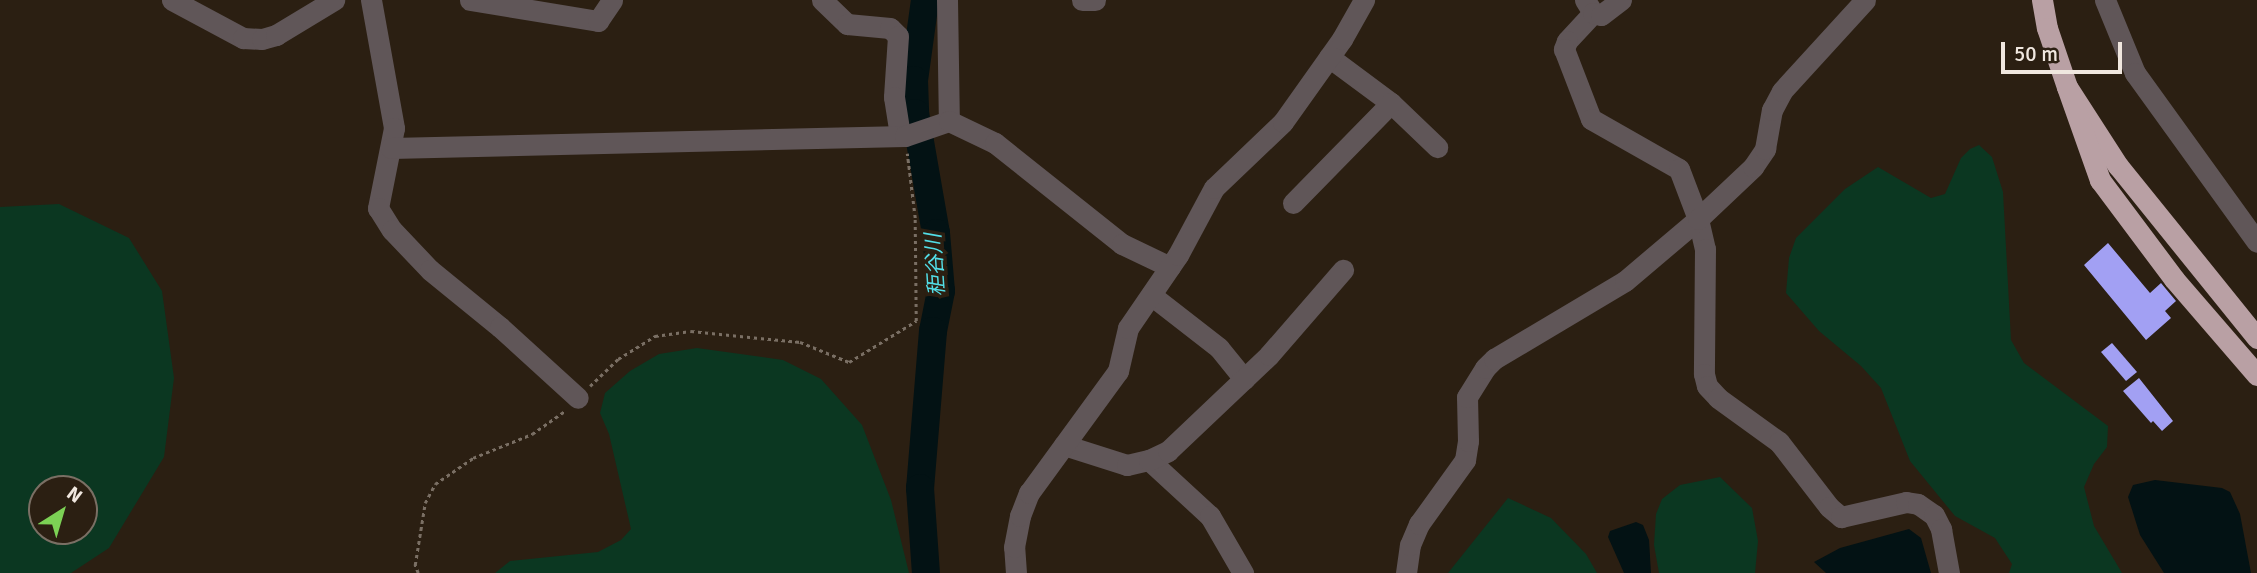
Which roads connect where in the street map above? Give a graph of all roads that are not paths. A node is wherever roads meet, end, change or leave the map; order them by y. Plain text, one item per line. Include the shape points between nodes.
1 (172, 0) edge
2 (334, 0) edge
3 (371, 0) edge
4 (470, 0) edge
5 (596, 0) edge
6 (612, 0) edge
7 (822, 0) edge
8 (947, 0) edge
9 (1082, 0) edge
10 (1095, 0) edge
11 (1364, 0) edge
12 (1620, 0) edge
13 (1865, 0) edge
14 (2042, 0) edge
15 (2105, 0) edge
16 (1589, 7) edge
17 (584, 19) junction
18 (1329, 57) junction
19 (2067, 87) junction
20 (1391, 103) junction
21 (949, 121) junction
22 (902, 136) junction
23 (1437, 147) dead end
24 (391, 148) junction
25 (1293, 203) dead end
26 (1698, 219) junction
27 (2257, 242) edge
28 (1170, 267) junction
29 (1343, 270) dead end
30 (1151, 295) junction
31 (2257, 338) edge
32 (2257, 374) edge
33 (1244, 379) junction
34 (578, 398) road end
35 (1063, 446) junction
36 (1149, 460) junction
37 (1016, 573) edge
38 (1243, 573) edge
39 (1406, 573) edge
40 (1950, 573) edge

1 - 2 street via 235,34 262,40
3 - 24 street via 393,111
4 - 17 street
5 - 17 street
6 - 17 street via 598,21
7 - 22 street via 847,24 890,29 898,36 894,97
8 - 21 street
9 - 10 street
11 - 18 street
12 - 16 street via 1601,16
13 - 26 street via 1782,91 1772,110 1765,149 1754,167
14 - 19 highway
15 - 27 street via 2135,73
16 - 26 street via 1564,49 1591,119 1679,169
18 - 20 street
18 - 28 street via 1283,122 1214,188
19 - 31 highway via 2118,166
19 - 32 highway via 2100,180 2174,279
20 - 23 street
20 - 25 street
21 - 22 street
21 - 28 street via 995,143 1122,244
22 - 24 street
24 - 34 street via 378,208 392,230 430,270
26 - 39 street via 1625,281 1485,368 1467,397 1465,460 1419,524
26 - 40 street via 1705,249 1707,386 1779,442 1841,517 1906,502 1934,515
28 - 30 street
29 - 33 street
30 - 33 street via 1219,348
30 - 35 street via 1128,328 1118,371
33 - 36 street via 1168,451
35 - 36 street via 1127,465
35 - 37 street via 1029,493 1020,516 1014,547
36 - 38 street via 1210,516

